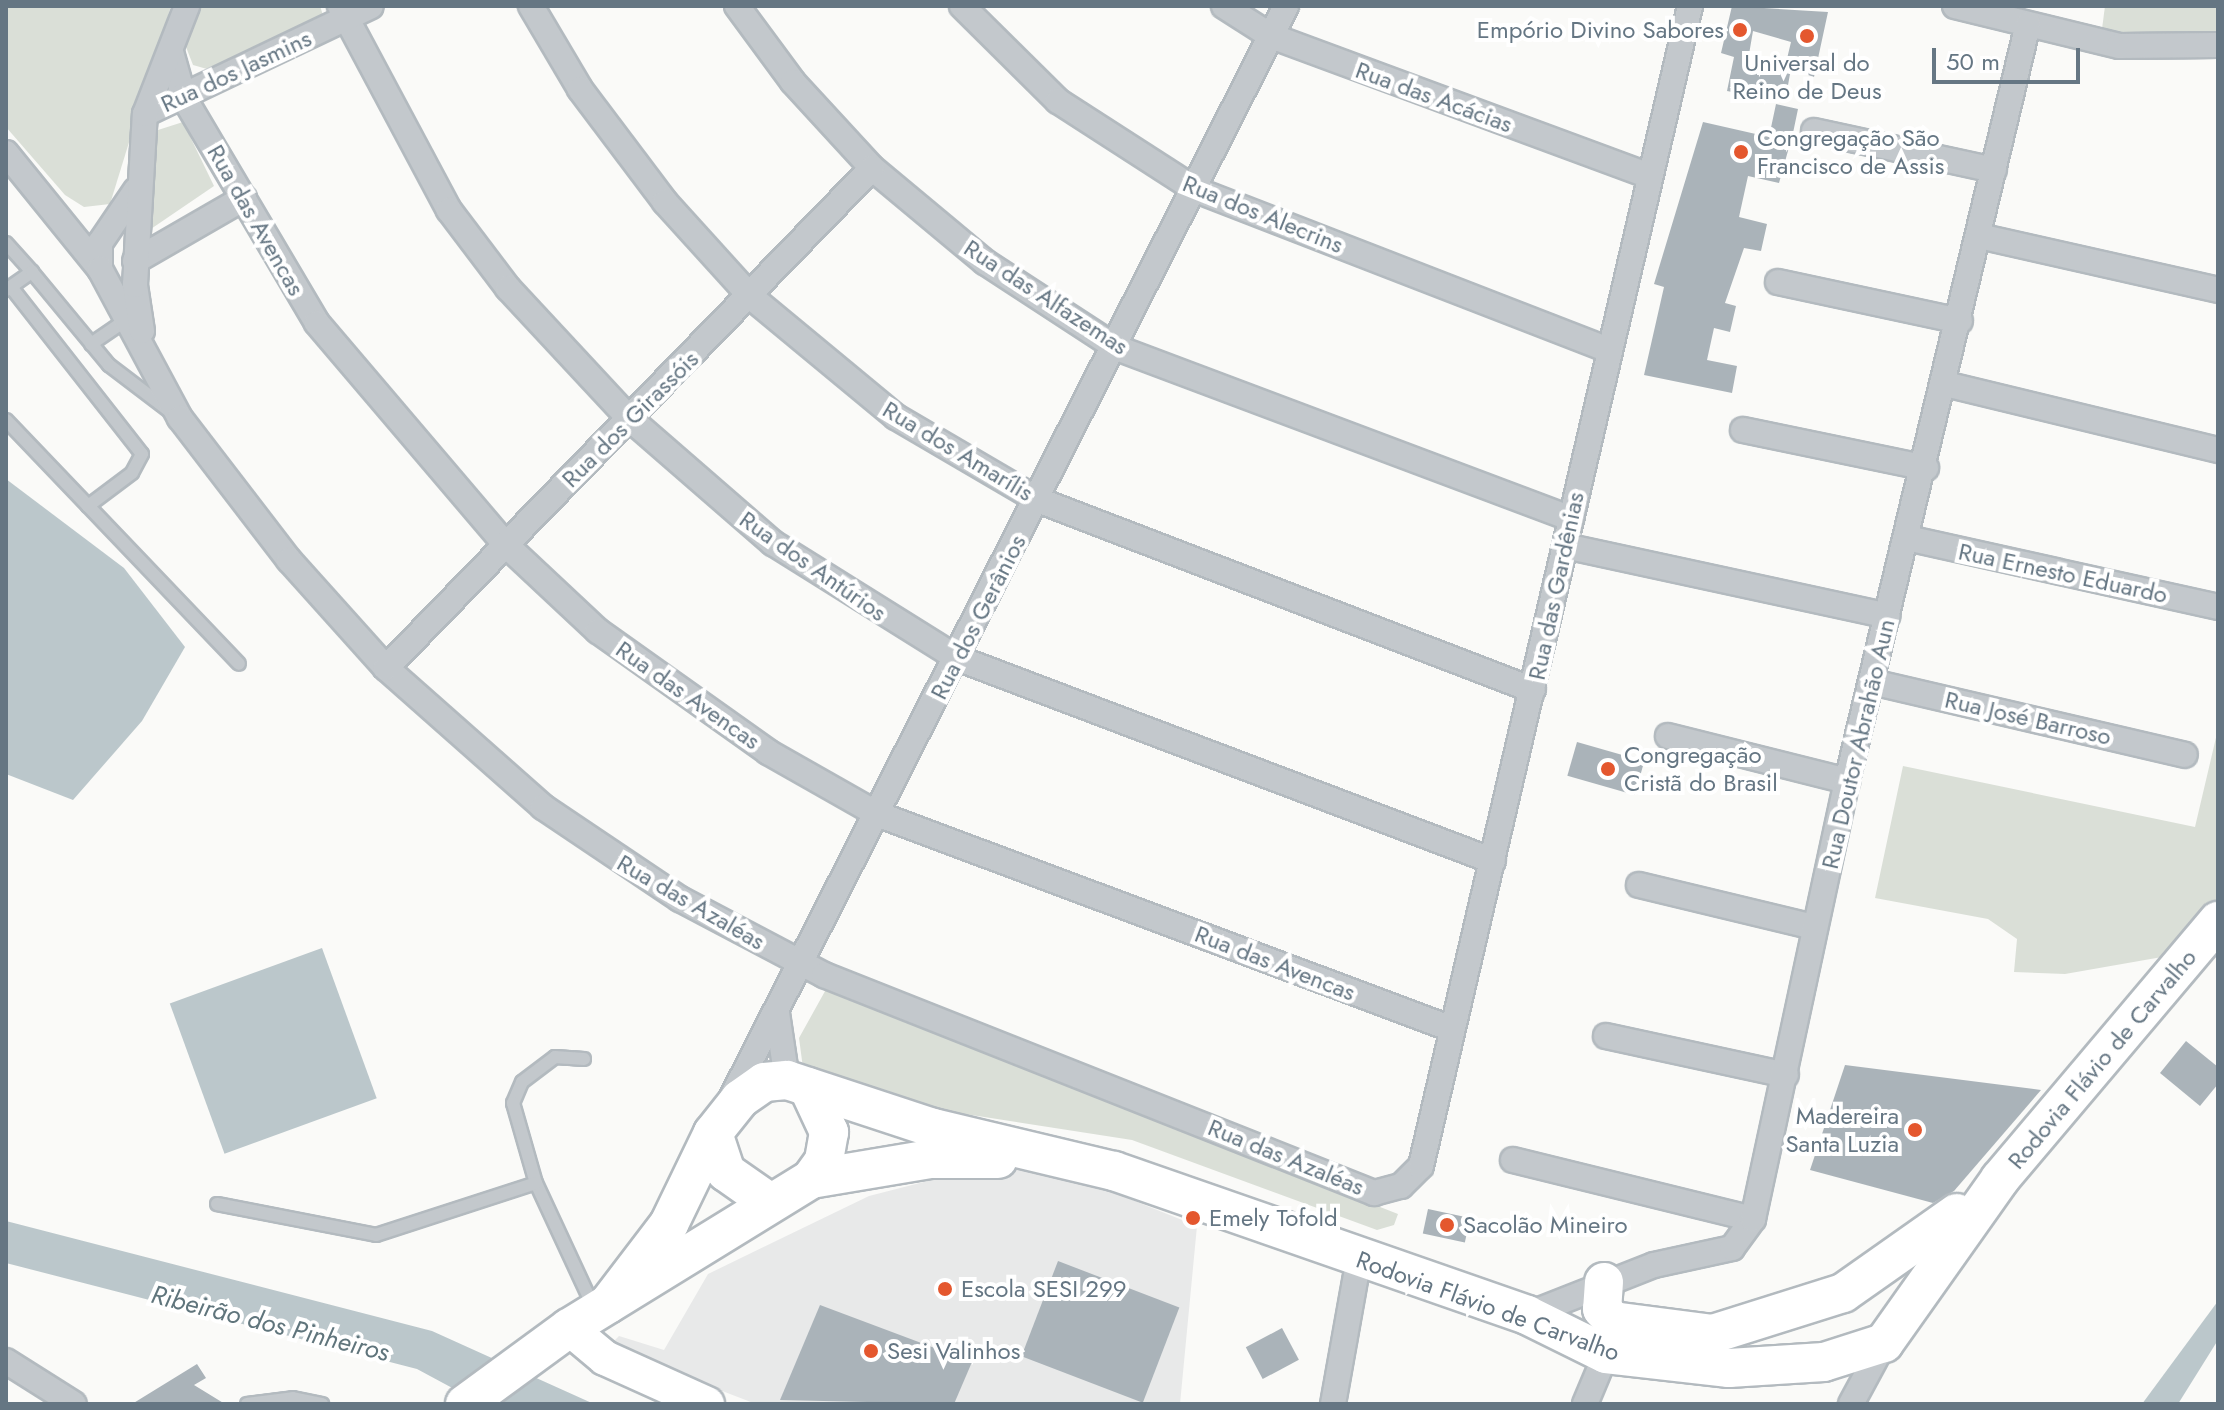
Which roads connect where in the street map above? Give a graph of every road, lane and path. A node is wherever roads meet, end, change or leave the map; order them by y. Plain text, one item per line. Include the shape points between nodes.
1 (187, 6) edge
2 (371, 6) edge
3 (531, 6) edge
4 (737, 6) edge
5 (962, 6) edge
6 (1224, 6) edge
7 (1286, 6) edge
8 (1955, 6) edge
9 (1687, 7) edge
10 (342, 12) edge
11 (2028, 24) junction
12 (1271, 36) junction
13 (2218, 45) edge
14 (171, 52) junction
15 (184, 98) junction
16 (145, 114) junction
17 (1814, 131) dead end
18 (6, 153) edge
19 (872, 168) junction
20 (1994, 170) junction
21 (1650, 176) junction
22 (136, 190) junction
23 (1196, 190) junction
24 (244, 198) junction
25 (54, 206) junction
26 (1979, 236) junction
27 (6, 243) edge
28 (100, 243) junction
29 (100, 269) junction
30 (32, 272) junction
31 (135, 273) junction
32 (1778, 282) dead end
33 (8, 289) edge
34 (2218, 290) edge
35 (751, 297) junction
36 (1960, 321) junction
37 (136, 328) junction
38 (91, 344) junction
39 (1117, 348) junction
40 (1608, 350) junction
41 (1945, 384) junction
42 (180, 418) junction
43 (629, 418) junction
44 (6, 420) edge
45 (1743, 430) dead end
46 (2218, 450) edge
47 (1926, 468) junction
48 (1038, 500) junction
49 (88, 506) junction
50 (1571, 519) junction
51 (1907, 538) junction
52 (506, 545) junction
53 (1565, 546) junction
54 (2218, 607) edge
55 (1888, 616) junction
56 (957, 658) junction
57 (239, 664) dead end
58 (386, 668) junction
59 (1872, 682) junction
60 (1533, 690) junction
61 (1668, 736) dead end
62 (2185, 755) dead end
63 (1847, 781) junction
64 (877, 814) junction
65 (1493, 861) junction
66 (1639, 885) dead end
67 (2218, 921) edge
68 (1814, 927) junction
69 (800, 963) junction
70 (777, 1013) junction
71 (1452, 1029) junction
72 (1606, 1036) dead end
73 (584, 1059) dead end
74 (1786, 1075) junction
75 (797, 1084) junction
76 (713, 1133) junction
77 (1045, 1159) junction
78 (1513, 1160) dead end
79 (1421, 1166) joint
80 (811, 1179) junction
81 (2000, 1179) junction
82 (536, 1183) junction
83 (766, 1200) junction
84 (217, 1204) dead end
85 (1753, 1219) junction
86 (1359, 1258) junction
87 (1604, 1282) junction
88 (1843, 1293) junction
89 (591, 1314) junction
90 (1527, 1315) junction
91 (1713, 1334) junction
92 (1884, 1343) junction
93 (1611, 1344) junction
94 (6, 1361) edge
95 (74, 1404) edge
96 (247, 1404) edge
97 (322, 1404) edge
98 (465, 1404) edge
99 (707, 1404) edge
100 (1333, 1404) edge
101 (1585, 1404) edge
102 (1851, 1404) edge

1 - 14 street, Rua das Azaléas
2 - 10 street, Rua dos Jasmins
3 - 35 street, Rua dos Amarílis via 619,145
4 - 19 street, Rua das Alfazemas via 793,82
5 - 23 street, Rua dos Alecrins via 1058,101
6 - 12 street, Rua das Acácias
7 - 12 street, Rua dos Gerânios
8 - 11 street
9 - 21 street, Rua das Gardênias
10 - 15 street, Rua dos Jasmins
10 - 43 street, Rua dos Antúrios via 449,210 508,288
11 - 13 street via 2119,46
11 - 20 street, Rua Doutor Abrahão Aun
12 - 21 street, Rua das Acácias
12 - 23 street, Rua dos Gerânios
14 - 15 street, Rua das Avencas
14 - 16 street, Rua das Azaléas
15 - 16 street, Rua dos Jasmins
15 - 24 street, Rua das Avencas
16 - 22 street, Rua das Azaléas
17 - 20 street
18 - 25 street
19 - 35 street, Rua dos Girassóis
19 - 39 street, Rua das Alfazemas via 985,262
20 - 26 street, Rua Doutor Abrahão Aun
21 - 40 street, Rua das Gardênias
22 - 28 street, Rua das Azaléas
22 - 31 street, Rua das Azaléas
23 - 39 street, Rua dos Gerânios
23 - 40 street, Rua dos Alecrins
24 - 31 street
24 - 52 street, Rua das Avencas via 317,323
25 - 28 street
25 - 29 street, Rua das Azaléas
26 - 34 street
26 - 36 street, Rua Doutor Abrahão Aun
27 - 30 lane
28 - 29 street
28 - 31 street
29 - 37 street, Rua das Azaléas
30 - 33 lane
30 - 38 lane
31 - 37 street, Rua das Azaléas
32 - 36 street
33 - 49 lane via 142,454 132,473
35 - 43 street, Rua dos Girassóis
35 - 48 street, Rua dos Amarílis via 896,417
36 - 41 street, Rua Doutor Abrahão Aun
37 - 38 lane
37 - 42 street, Rua das Azaléas
38 - 42 lane via 135,389
39 - 48 street, Rua dos Gerânios
39 - 50 street, Rua das Alfazemas
40 - 50 street, Rua das Gardênias
41 - 46 street
41 - 47 street, Rua Doutor Abrahão Aun
42 - 58 street, Rua das Azaléas via 289,560
43 - 52 street, Rua dos Girassóis
43 - 56 street, Rua dos Antúrios via 773,543
44 - 49 lane
45 - 47 street
47 - 51 street, Rua Doutor Abrahão Aun
48 - 56 street, Rua dos Gerânios
48 - 60 street, Rua dos Amarílis
49 - 57 lane
50 - 53 street, Rua das Gardênias
51 - 54 street, Rua Ernesto Eduardo
51 - 55 street, Rua Doutor Abrahão Aun
52 - 58 street, Rua dos Girassóis
52 - 64 street, Rua das Avencas via 598,631 683,695
53 - 55 street
53 - 60 street, Rua das Gardênias
55 - 59 street, Rua Doutor Abrahão Aun
56 - 64 street, Rua dos Gerânios
56 - 65 street, Rua dos Antúrios
58 - 69 street, Rua das Azaléas via 543,807 609,855
59 - 62 street, Rua José Barroso
59 - 63 street, Rua Doutor Abrahão Aun
60 - 65 street, Rua das Gardênias
61 - 63 street
63 - 68 street, Rua Doutor Abrahão Aun
64 - 69 street, Rua dos Gerânios
64 - 71 street, Rua das Avencas
65 - 71 street, Rua das Gardênias
66 - 68 street
67 - 81 main road, Rodovia Flávio de Carvalho
68 - 74 street, Rua Doutor Abrahão Aun
69 - 70 street, Rua dos Gerânios
69 - 79 street, Rua das Azaléas via 1374,1193 1401,1186
70 - 75 street
70 - 76 street, Rua dos Gerânios
71 - 79 street, Rua das Gardênias
72 - 74 street
73 - 82 lane via 555,1057 516,1091 514,1118
74 - 85 street, Rua Doutor Abrahão Aun
75 - 76 main road, Rodovia Flávio de Carvalho via 751,1088
75 - 77 main road, Rodovia Flávio de Carvalho
75 - 80 main road via 829,1132 824,1161
76 - 83 main road via 726,1172
76 - 89 main road, Rodovia Flávio de Carvalho via 669,1224
77 - 80 main road, Rodovia Flávio de Carvalho via 930,1159
77 - 86 main road, Rodovia Flávio de Carvalho via 1114,1171
78 - 85 street
80 - 83 main road, Rodovia Flávio de Carvalho
81 - 88 main road
81 - 92 main road, Rodovia Flávio de Carvalho
82 - 84 lane via 376,1235
82 - 89 lane
83 - 89 main road, Rodovia Flávio de Carvalho
85 - 87 street, Rua Doutor Abrahão Aun via 1732,1248
86 - 90 main road, Rodovia Flávio de Carvalho
86 - 100 street
87 - 90 street, Rua Doutor Abrahão Aun
87 - 91 main road via 1602,1309 1613,1321
88 - 91 main road
88 - 92 main road via 1873,1297 1881,1305
89 - 98 main road, Rodovia Flávio de Carvalho
89 - 99 main road via 616,1364
90 - 93 main road, Rodovia Flávio de Carvalho
91 - 93 main road
92 - 93 main road, Rodovia Flávio de Carvalho via 1789,1368
92 - 102 street
93 - 101 street
94 - 95 street
96 - 97 lane

